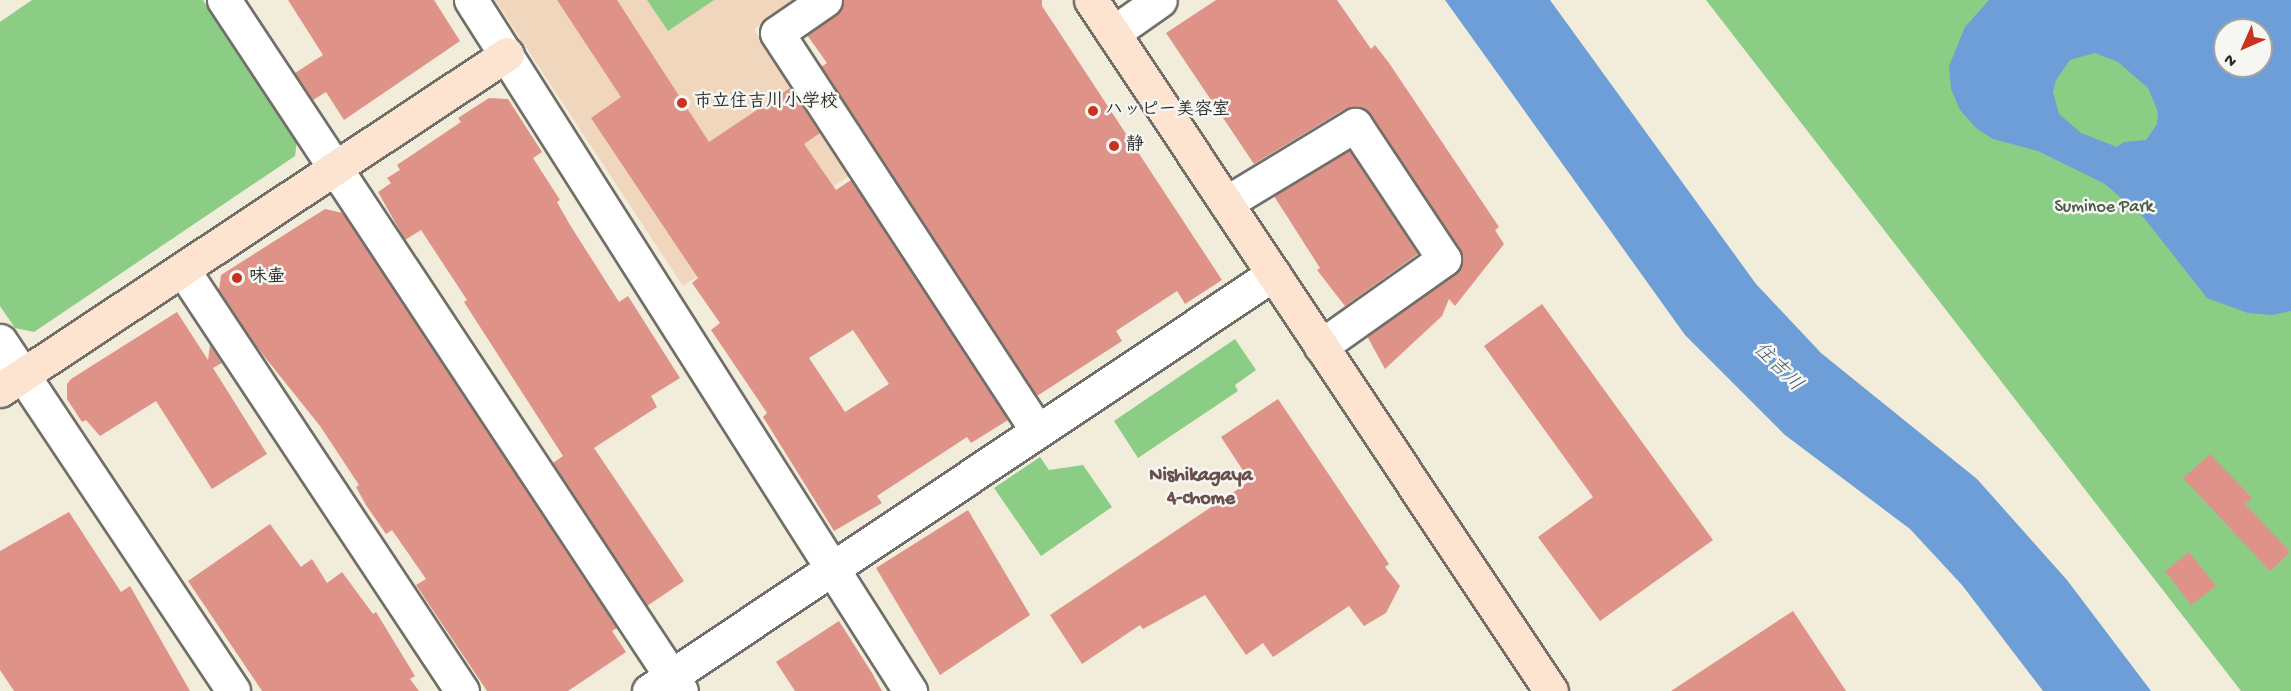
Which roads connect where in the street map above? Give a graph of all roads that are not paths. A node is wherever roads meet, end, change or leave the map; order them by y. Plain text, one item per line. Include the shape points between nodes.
1 (224, 0) edge
2 (471, 0) edge
3 (825, 0) edge
4 (1090, 0) edge
5 (1160, 0) edge
6 (1113, 33) junction
7 (507, 54) junction
8 (334, 168) junction
9 (1226, 203) junction
10 (183, 270) junction
11 (1273, 274) junction
12 (0, 341) edge
13 (1321, 346) junction
14 (11, 382) edge
15 (1036, 429) junction
16 (831, 568) junction
17 (667, 686) edge
18 (233, 691) edge
19 (462, 691) edge
20 (910, 691) edge
21 (1551, 691) edge

1 - 8 street
2 - 7 street
3 - 15 street via 777,33
4 - 6 street
5 - 6 street
6 - 9 street
7 - 8 street
7 - 16 street
8 - 10 street
8 - 17 street
9 - 11 street
9 - 13 street via 1355,125 1444,259
10 - 14 street
10 - 19 street
11 - 13 street
11 - 15 street
12 - 14 street
13 - 21 street
14 - 18 street
15 - 16 street
16 - 17 street
16 - 20 street

